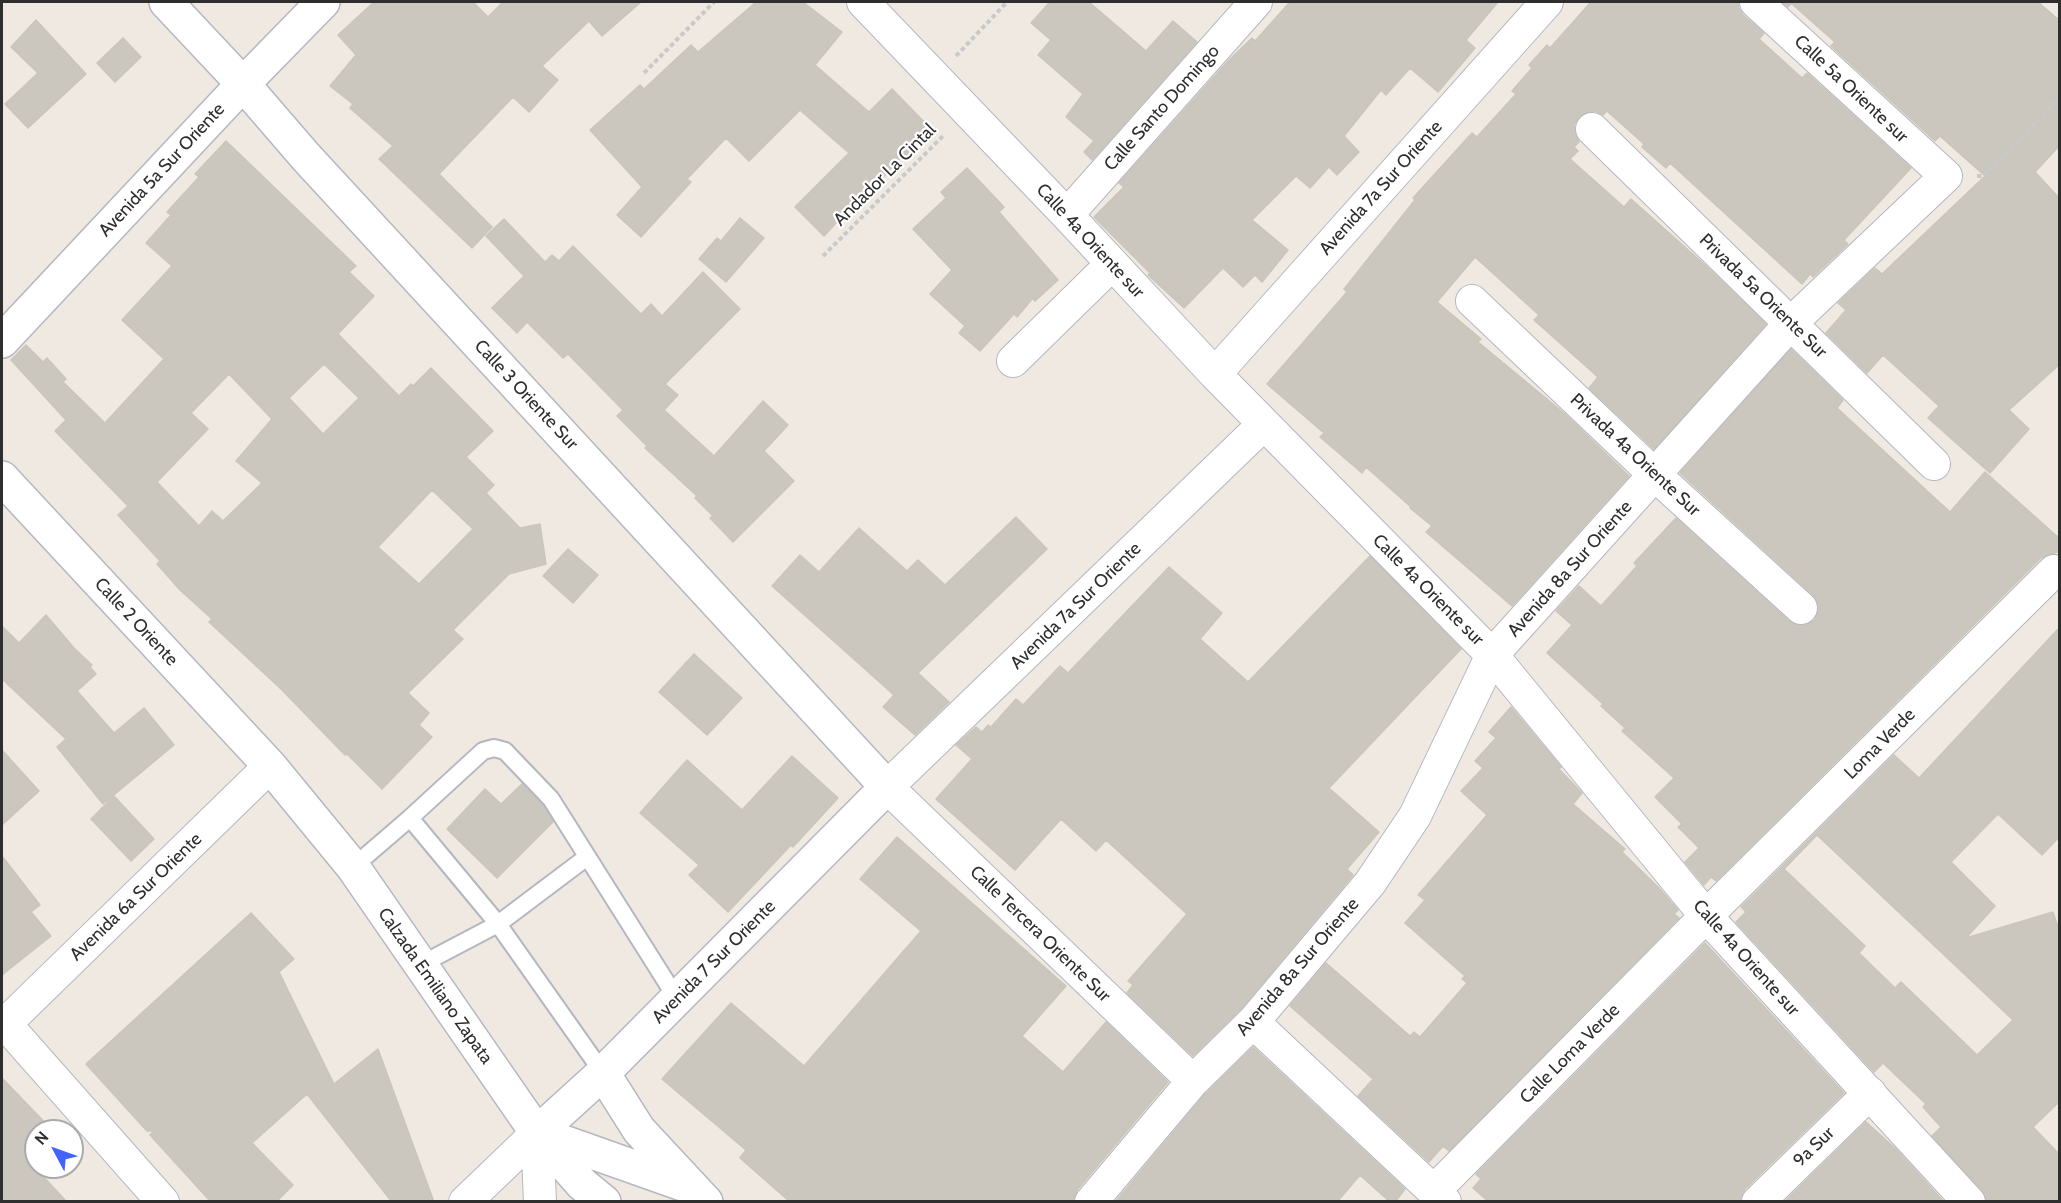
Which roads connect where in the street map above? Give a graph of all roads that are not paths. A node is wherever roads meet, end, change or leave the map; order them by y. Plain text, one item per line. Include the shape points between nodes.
1 (166, 2) edge
2 (323, 2) edge
3 (863, 2) edge
4 (1256, 2) edge
5 (1547, 2) edge
6 (1756, 2) edge
7 (243, 84) junction
8 (1592, 129) dead end
9 (1946, 176) joint
10 (1067, 215) junction
11 (1112, 264) junction
12 (1472, 301) dead end
13 (1791, 323) junction
14 (2, 341) edge
15 (1013, 361) dead end
16 (1215, 374) junction
17 (1264, 424) junction
18 (1934, 464) dead end
19 (1655, 475) junction
20 (2, 478) edge
21 (2054, 571) dead end
22 (1801, 608) dead end
23 (1492, 655) junction
24 (270, 766) junction
25 (887, 787) junction
26 (410, 818) junction
27 (587, 857) junction
28 (353, 867) junction
29 (1706, 916) junction
30 (498, 924) junction
31 (420, 965) junction
32 (677, 999) junction
33 (1253, 1022) junction
34 (3, 1024) edge
35 (603, 1073) junction
36 (1193, 1082) junction
37 (1870, 1093) junction
38 (537, 1133) junction
39 (698, 1194) edge
40 (1440, 1196) edge
41 (1096, 1200) edge
42 (162, 1202) edge
43 (465, 1202) edge
44 (540, 1202) edge
45 (604, 1202) edge
46 (1758, 1202) edge
47 (1969, 1202) edge

1 - 7 main road, Calle 3 Oriente Sur
2 - 7 main road, Avenida 5a Sur Oriente
3 - 10 street, Calle 4a Oriente sur
4 - 10 street, Calle Santo Domingo
5 - 16 street, Avenida 7a Sur Oriente
6 - 9 street, Calle 5a Oriente sur
7 - 14 main road, Avenida 5a Sur Oriente
7 - 25 main road, Calle 3 Oriente Sur via 314,166
8 - 13 street, Privada 5a Oriente Sur
9 - 13 street, Avenida 8a Sur Oriente
10 - 11 street, Calle 4a Oriente sur
11 - 15 street
11 - 16 street, Calle 4a Oriente sur
12 - 19 street, Privada 4a Oriente Sur
13 - 18 street, Privada 5a Oriente Sur
13 - 19 street, Avenida 8a Sur Oriente
16 - 17 street, Calle 4a Oriente sur
17 - 23 street, Calle 4a Oriente sur
17 - 25 street, Avenida 7a Sur Oriente
19 - 22 street, Privada 4a Oriente Sur
19 - 23 street, Avenida 8a Sur Oriente
20 - 24 main road, Calle 2 Oriente
21 - 29 street, Loma Verde
23 - 29 street, Calle 4a Oriente sur
23 - 33 street, Avenida 8a Sur Oriente via 1415,816 1370,883
24 - 28 main road, Calzada Emiliano Zapata
24 - 34 street, Avenida 6a Sur Oriente
25 - 32 main road, Avenida 7 Sur Oriente
25 - 36 street, Calle Tercera Oriente Sur
26 - 27 lane via 483,751 494,748 505,751 551,800
26 - 28 lane
26 - 30 lane
27 - 30 lane
27 - 32 lane
28 - 31 main road, Calzada Emiliano Zapata
29 - 37 street, Calle 4a Oriente sur
29 - 40 street, Calle Loma Verde
30 - 31 lane
30 - 35 lane
31 - 38 main road, Calzada Emiliano Zapata
32 - 35 main road, Avenida 7 Sur Oriente
33 - 36 street, Avenida 8a Sur Oriente
33 - 40 street
34 - 42 street
35 - 38 main road, Avenida 7 Sur Oriente
35 - 39 main road via 639,1131
36 - 41 street, Avenida 8a Sur Oriente
37 - 46 street, 9a Sur
37 - 47 street, Calle 4a Oriente sur
38 - 39 main road
38 - 43 street
38 - 44 street
38 - 45 main road, Calzada Emiliano Zapata via 582,1184

